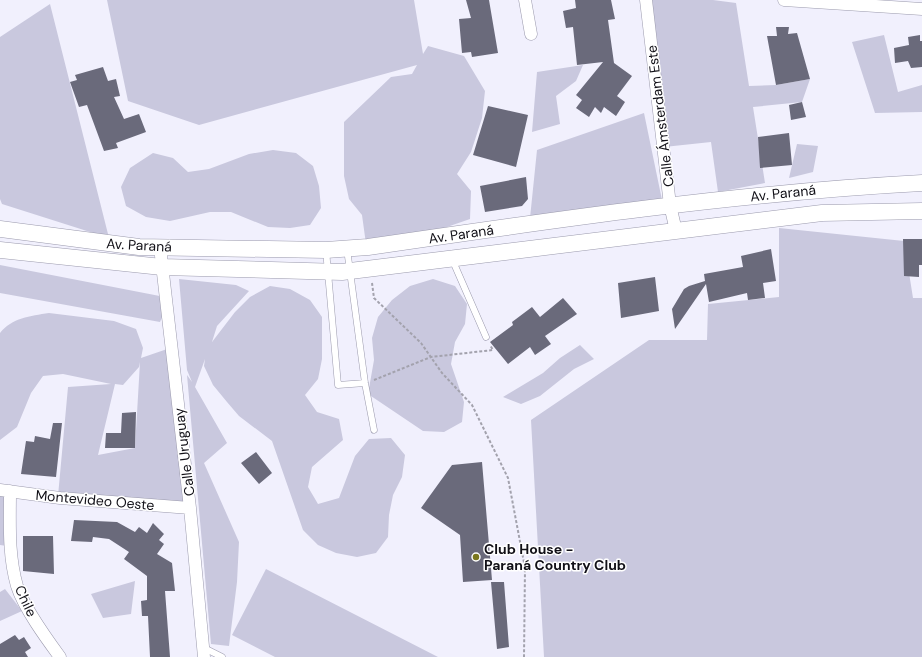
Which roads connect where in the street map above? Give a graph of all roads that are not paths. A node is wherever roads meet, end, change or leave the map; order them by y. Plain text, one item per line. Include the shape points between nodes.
1 (525, 0) edge
2 (646, 0) edge
3 (784, 0) edge
4 (922, 9) edge
5 (531, 34) dead end
6 (922, 183) edge
7 (670, 205) junction
8 (922, 211) edge
9 (0, 229) edge
10 (676, 231) junction
11 (160, 247) junction
12 (347, 249) junction
13 (0, 250) edge
14 (326, 250) junction
15 (452, 259) junction
16 (162, 267) junction
17 (349, 271) junction
18 (327, 272) junction
19 (486, 336) dead end
20 (365, 383) junction
21 (374, 430) dead end
22 (5, 491) edge
23 (190, 508) junction
24 (204, 652) edge
25 (60, 657) edge
26 (222, 657) edge

1 - 5 street
2 - 7 street, Calle Ámsterdam Este
3 - 4 street
6 - 7 street, Av. Paraná via 807,190
7 - 10 street, Calle Ámsterdam Este
7 - 12 street, Av. Paraná
8 - 10 street, Av. Paraná via 822,213
9 - 11 street, Av. Paraná via 99,243
10 - 15 street, Av. Paraná
11 - 14 street, Av. Paraná
11 - 16 street, Calle Uruguay
12 - 14 street, Av. Paraná
12 - 17 lane
13 - 16 street, Av. Paraná
14 - 18 lane
15 - 17 street, Av. Paraná
15 - 19 lane
16 - 18 street, Av. Paraná
16 - 23 street, Calle Uruguay
17 - 18 street, Av. Paraná
17 - 20 lane
18 - 20 lane via 338,385
20 - 21 lane
22 - 23 street, Montevideo Oeste
22 - 25 street, Chile via 10,544 18,587 40,628
23 - 24 street, Calle Uruguay
24 - 26 lane

